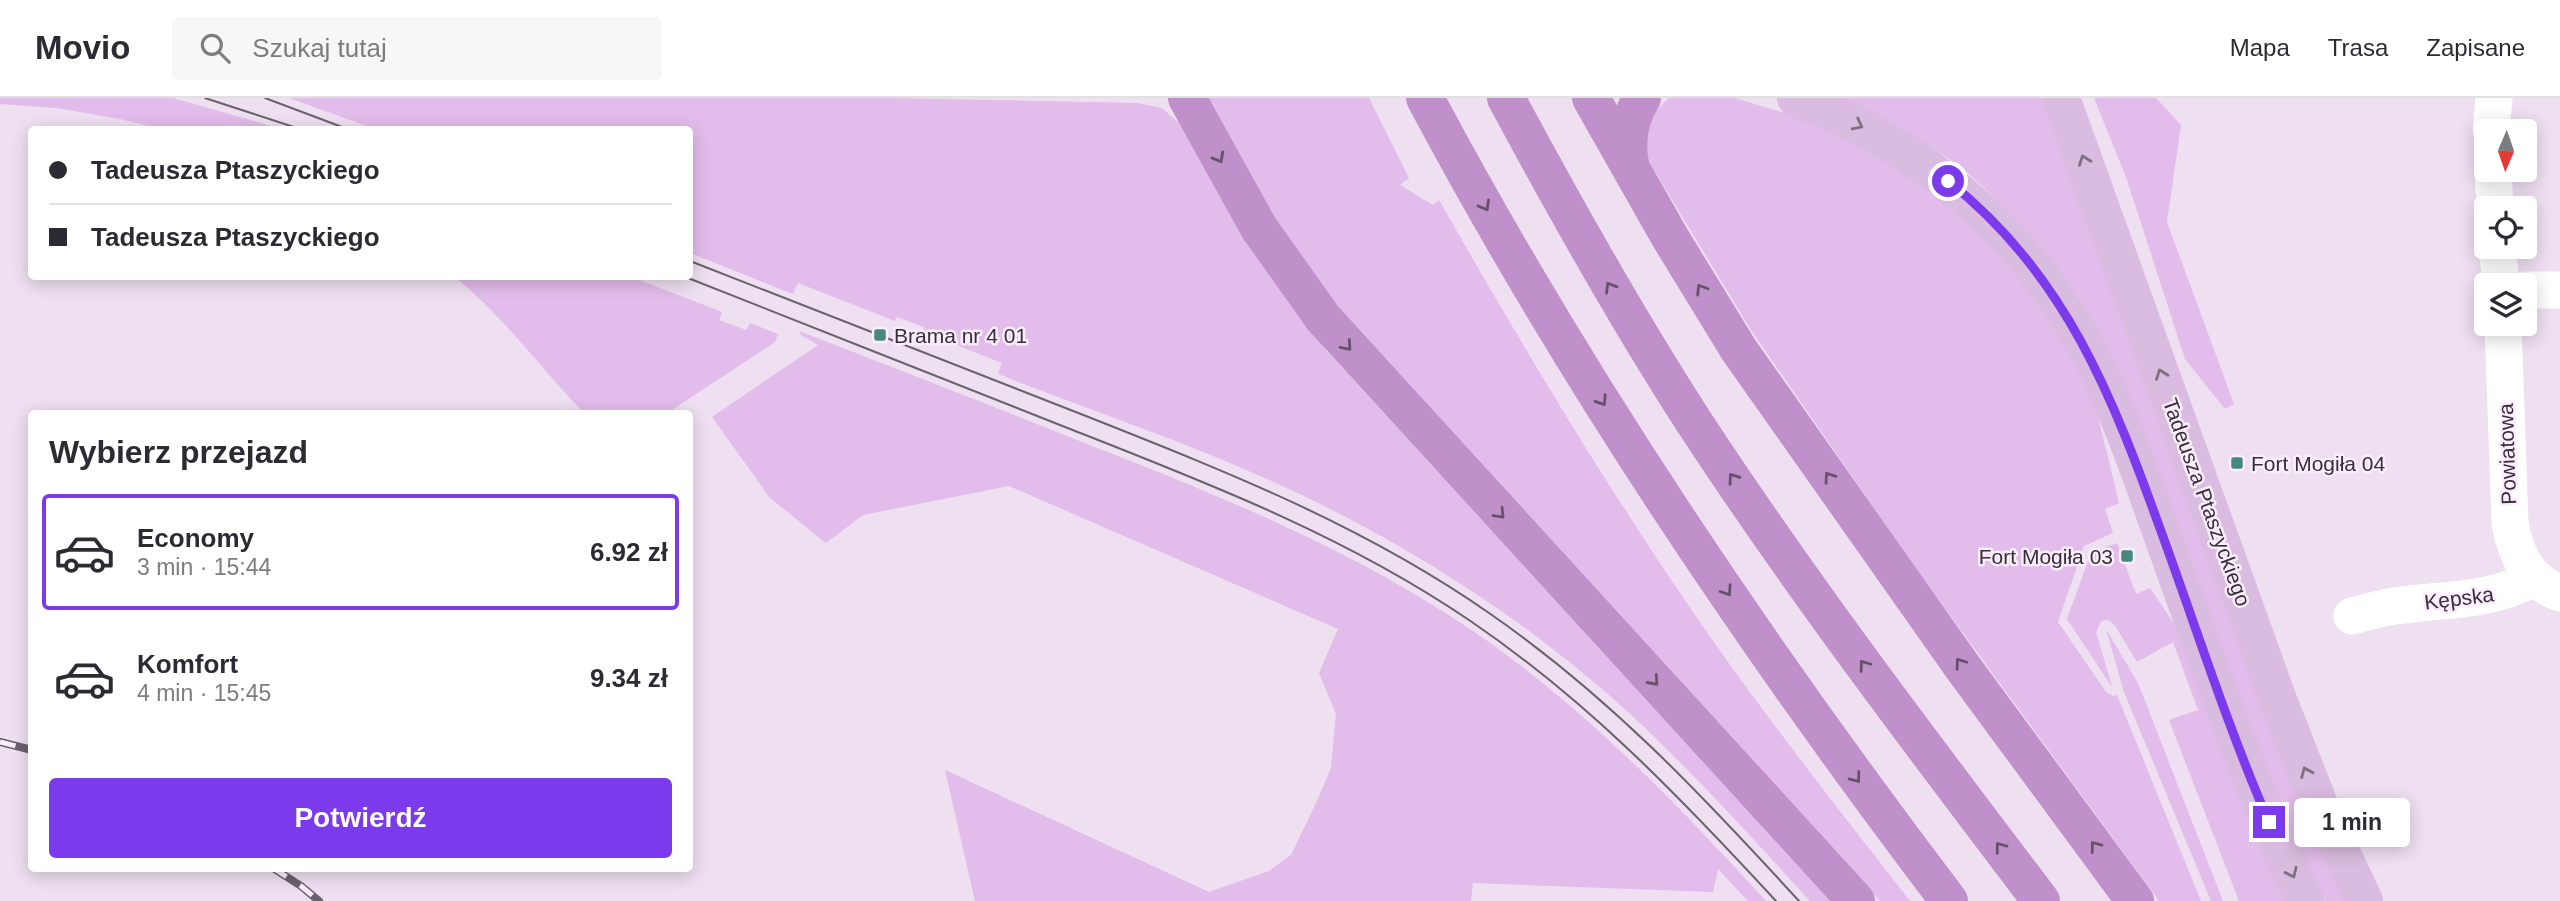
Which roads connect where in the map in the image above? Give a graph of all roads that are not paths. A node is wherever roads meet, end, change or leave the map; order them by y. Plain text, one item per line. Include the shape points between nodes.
1 (1188, 98) edge
2 (1425, 98) edge
3 (1506, 98) edge
4 (1591, 98) edge
5 (1642, 98) edge
6 (1796, 98) edge
7 (2061, 98) edge
8 (2494, 98) edge
9 (2492, 119) edge
10 (1632, 173) junction
11 (2560, 289) edge
12 (2537, 290) edge
13 (2503, 336) edge
14 (2547, 585) edge
15 (2352, 616) dead end
16 (1856, 901) edge
17 (1949, 901) edge
18 (2041, 901) edge
19 (2136, 901) edge
20 (2305, 901) edge
21 (2364, 901) edge

1 -> 16 highway via 1259,228 1323,318
2 -> 17 highway via 1543,309 1679,521 1841,759
18 -> 3 highway via 1905,722 1695,423 1609,285
4 - 10 highway
5 - 10 highway via 1629,125
6 -> 20 main road via 1878,134 1945,178 2015,244 2066,312 2122,424 2240,750
21 -> 7 main road, Tadeusza Ptaszyckiego via 2290,733
8 - 9 street
19 -> 10 highway via 1739,350
11 - 12 street
13 - 14 street, Powiatowa via 2510,523 2515,548
14 - 15 street, Kępska

